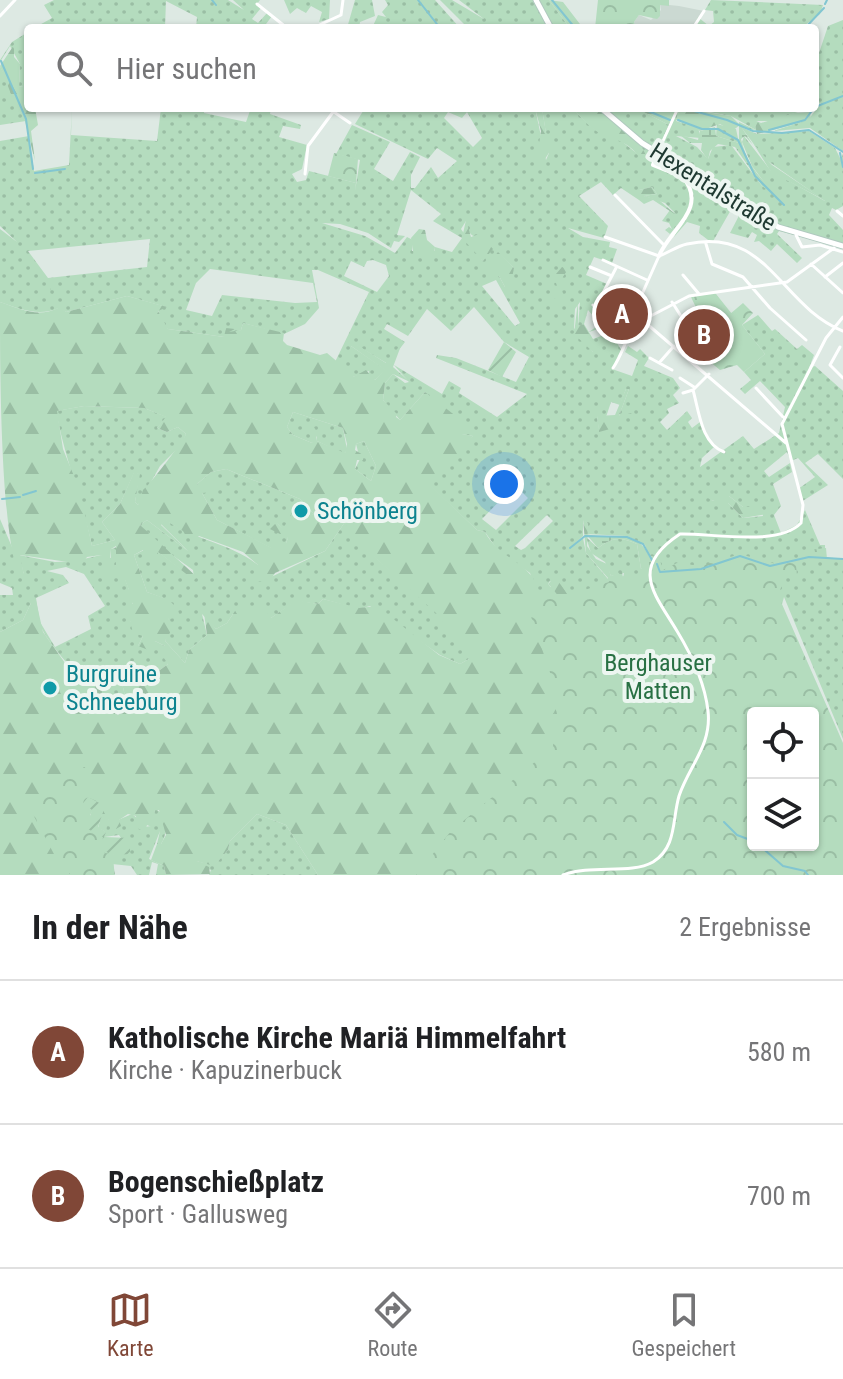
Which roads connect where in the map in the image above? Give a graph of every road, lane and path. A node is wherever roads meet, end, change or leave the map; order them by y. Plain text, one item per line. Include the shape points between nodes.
1 (15, 0) edge
2 (343, 0) edge
3 (536, 0) edge
4 (257, 4) dead end
5 (704, 11) dead end
6 (0, 16) edge
7 (282, 24) edge
8 (322, 24) edge
9 (549, 24) edge
10 (696, 24) edge
11 (334, 112) edge
12 (337, 112) edge
13 (606, 112) edge
14 (676, 112) edge
15 (350, 123) dead end
16 (657, 153) junction
17 (305, 171) dead end
18 (615, 195) dead end
19 (837, 211) dead end
20 (843, 216) edge
21 (796, 235) junction
22 (605, 237) dead end
23 (706, 244) junction
24 (662, 246) junction
25 (840, 246) edge
26 (668, 252) junction
27 (659, 256) junction
28 (603, 260) dead end
29 (843, 263) edge
30 (811, 264) junction
31 (617, 266) junction
32 (590, 267) dead end
33 (683, 275) dead end
34 (612, 276) junction
35 (825, 277) junction
36 (647, 280) junction
37 (782, 283) junction
38 (753, 289) junction
39 (603, 293) dead end
40 (843, 293) edge
41 (699, 294) junction
42 (672, 302) junction
43 (593, 305) dead end
44 (843, 317) edge
45 (641, 319) junction
46 (836, 325) junction
47 (631, 327) junction
48 (693, 335) dead end
49 (806, 340) dead end
50 (674, 346) junction
51 (840, 347) dead end
52 (650, 358) dead end
53 (659, 363) junction
54 (613, 368) dead end
55 (672, 370) dead end
56 (709, 374) junction
57 (680, 378) dead end
58 (843, 378) edge
59 (693, 388) junction
60 (756, 388) dead end
61 (683, 393) dead end
62 (783, 417) junction
63 (782, 431) junction
64 (776, 436) junction
65 (786, 443) junction
66 (724, 452) dead end
67 (563, 875) edge

1 - 6 street
2 - 8 street via 341,15
3 - 9 main road
4 - 7 street
5 - 10 street
11 - 17 street via 308,146
12 - 15 street
13 - 16 main road, Hexentalstraße
14 - 16 street
16 - 21 main road, Hexentalstraße via 734,193
16 - 24 street via 653,165 683,177 691,192 684,224
18 - 24 street
19 - 20 street
21 - 25 main road, Hexentalstraße
21 - 25 street via 802,247
22 - 27 street
23 - 26 street via 686,244
23 - 37 street via 747,249
23 - 38 street via 712,264 735,272
24 - 26 street
24 - 27 street
25 - 30 street
26 - 27 street
27 - 36 street
28 - 31 street
29 - 35 street
30 - 35 street
30 - 37 street
31 - 34 street
31 - 36 street
32 - 34 street
33 - 41 street
34 - 39 street
35 - 40 street
36 - 45 street via 638,306
37 - 38 street
37 - 46 street via 809,311
38 - 41 street
38 - 49 street
41 - 42 street
42 - 45 street
42 - 48 street
43 - 47 street via 615,324
44 - 46 street
45 - 47 street
45 - 50 street
46 - 62 street
47 - 54 street
50 - 53 street
50 - 56 street
51 - 58 street via 829,364
52 - 53 street
53 - 55 street
56 - 59 street
56 - 64 street
57 - 59 street
59 - 61 street
59 - 66 street via 704,430 714,447
60 - 62 street
62 - 63 street
63 - 64 street
63 - 65 street
64 - 65 street
65 - 67 street via 803,509 795,529 769,537 680,534 660,552 651,573 655,601 684,644 702,687 708,721 704,744 680,795 670,841 656,860 636,868 596,867

